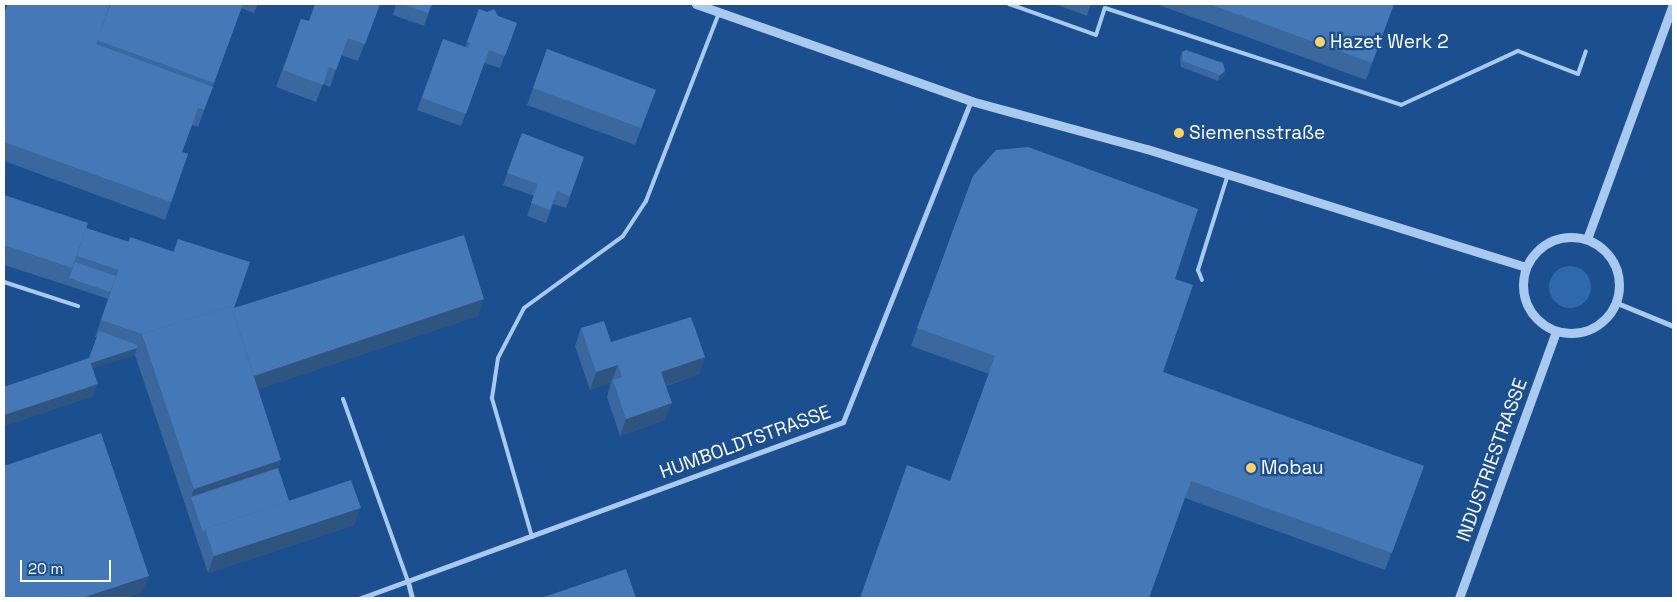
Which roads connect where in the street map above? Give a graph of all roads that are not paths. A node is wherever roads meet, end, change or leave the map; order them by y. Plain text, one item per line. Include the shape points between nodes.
1 (696, 4) edge
2 (1009, 4) edge
3 (1673, 4) edge
4 (719, 12) junction
5 (1586, 51) dead end
6 (971, 101) junction
7 (1228, 174) junction
8 (1587, 239) junction
9 (1526, 267) junction
10 (1202, 280) dead end
11 (4, 282) edge
12 (1617, 303) junction
13 (78, 306) dead end
14 (1673, 326) edge
15 (1556, 332) junction
16 (343, 399) dead end
17 (532, 537) junction
18 (408, 582) junction
19 (361, 598) edge
20 (412, 598) edge
21 (1459, 598) edge

1 - 4 street
2 - 5 lane via 1096,35 1105,8 1400,106 1518,51 1578,74
3 - 8 street
4 - 6 street
4 - 17 lane via 646,201 623,236 524,308 498,358 492,398
6 - 7 street
6 - 17 street, HUMBOLDTSTRASSE via 843,422
7 - 9 street
7 - 10 lane via 1198,270
8 - 9 street via 1563,237 1540,247
8 - 12 street via 1609,254 1619,278
9 - 15 street via 1523,293 1534,318
11 - 13 lane
12 - 14 street
12 - 15 street via 1602,323 1580,334
15 - 21 street, INDUSTRIESTRASSE
16 - 18 lane
17 - 18 street, HUMBOLDTSTRASSE
18 - 19 street, HUMBOLDTSTRASSE
18 - 20 street

